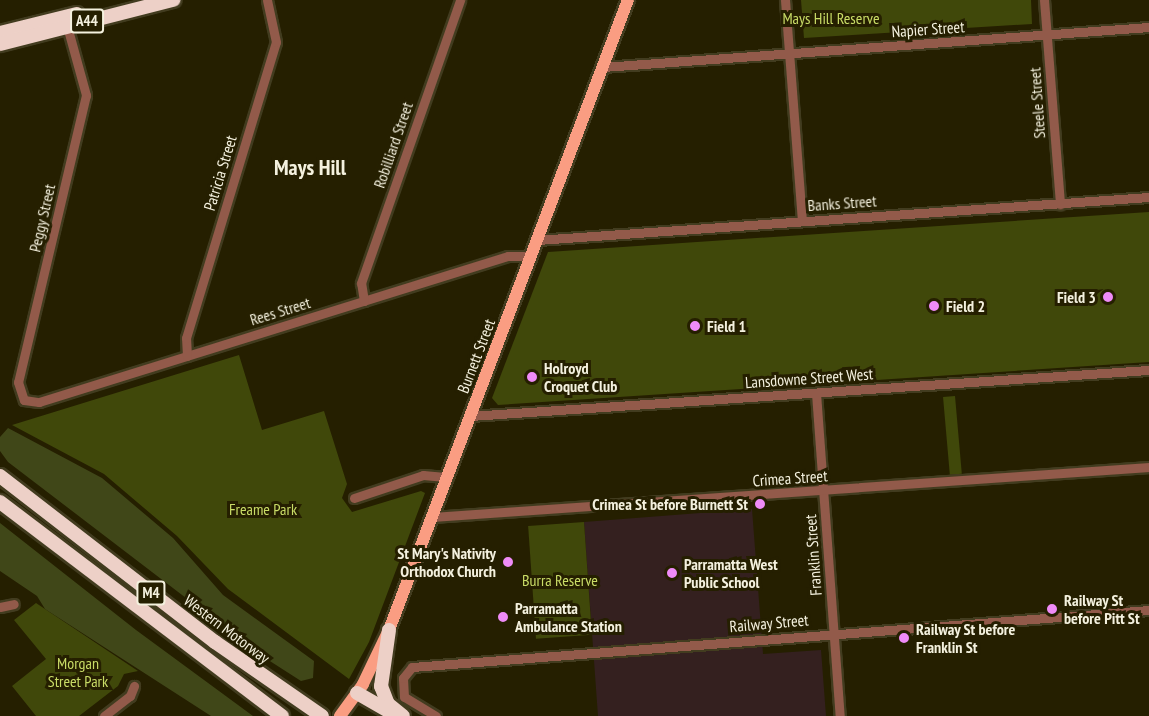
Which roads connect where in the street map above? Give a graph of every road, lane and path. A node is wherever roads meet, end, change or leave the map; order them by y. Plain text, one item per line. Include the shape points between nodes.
1 (138, 0) edge
2 (173, 0) edge
3 (267, 0) edge
4 (460, 0) edge
5 (628, 0) edge
6 (786, 0) edge
7 (1044, 0) edge
8 (67, 26) junction
9 (1149, 27) edge
10 (0, 33) edge
11 (1047, 34) junction
12 (0, 44) edge
13 (790, 54) junction
14 (603, 67) junction
15 (1149, 197) edge
16 (1060, 204) junction
17 (802, 220) junction
18 (537, 240) junction
19 (531, 256) junction
20 (364, 301) junction
21 (187, 356) junction
22 (1149, 370) edge
23 (816, 393) junction
24 (39, 402) joint
25 (470, 416) junction
26 (1149, 467) edge
27 (0, 476) edge
28 (448, 477) junction
29 (823, 491) junction
30 (354, 498) dead end
31 (0, 502) edge
32 (432, 517) junction
33 (14, 604) dead end
34 (0, 607) edge
35 (1149, 610) edge
36 (389, 630) junction
37 (833, 633) junction
38 (134, 686) dead end
39 (357, 693) junction
40 (104, 716) edge
41 (282, 716) edge
42 (322, 716) edge
43 (340, 716) edge
44 (397, 716) edge
45 (403, 716) edge
46 (436, 716) edge
47 (840, 716) edge

1 - 10 highway, A44
2 - 8 highway, A44
3 - 21 street, Patricia Street via 276,42 186,338
4 - 20 street, Robilliard Street via 361,283
5 - 14 main road, Burnett Street
6 - 13 street
7 - 11 street, Steele Street
8 - 12 highway, A44
8 - 24 street, Peggy Street via 87,92 18,382 24,400
9 - 11 street, Napier Street
11 - 13 street, Napier Street
11 - 16 street, Steele Street
13 - 14 street, Napier Street
13 - 17 street
14 - 18 main road, Burnett Street
15 - 16 street, Banks Street
16 - 17 street, Banks Street
17 - 18 street, Banks Street
18 - 19 main road, Burnett Street
19 - 20 street, Rees Street via 508,255
19 - 25 main road, Burnett Street
20 - 21 street, Rees Street
21 - 24 street, Rees Street
22 - 23 street, Lansdowne Street West
23 - 25 street, Lansdowne Street West
23 - 29 street, Franklin Street
25 - 28 main road, Burnett Street
26 - 29 street, Crimea Street
27 - 42 highway, Western Motorway / M4 via 215,642
28 - 30 street via 423,475
28 - 32 main road, Burnett Street
29 - 32 street, Crimea Street
29 - 37 street, Franklin Street
31 - 41 highway, M4
32 - 36 main road, Burnett Street
33 - 34 street
35 - 37 street, Railway Street
36 - 39 main road, Burnett Street
36 - 45 highway via 381,686 388,704
37 - 46 street, Railway Street via 424,664 408,670 401,683 408,702
37 - 47 street, Franklin Street
38 - 40 street via 130,696
39 - 43 main road, Burnett Street
39 - 44 highway

